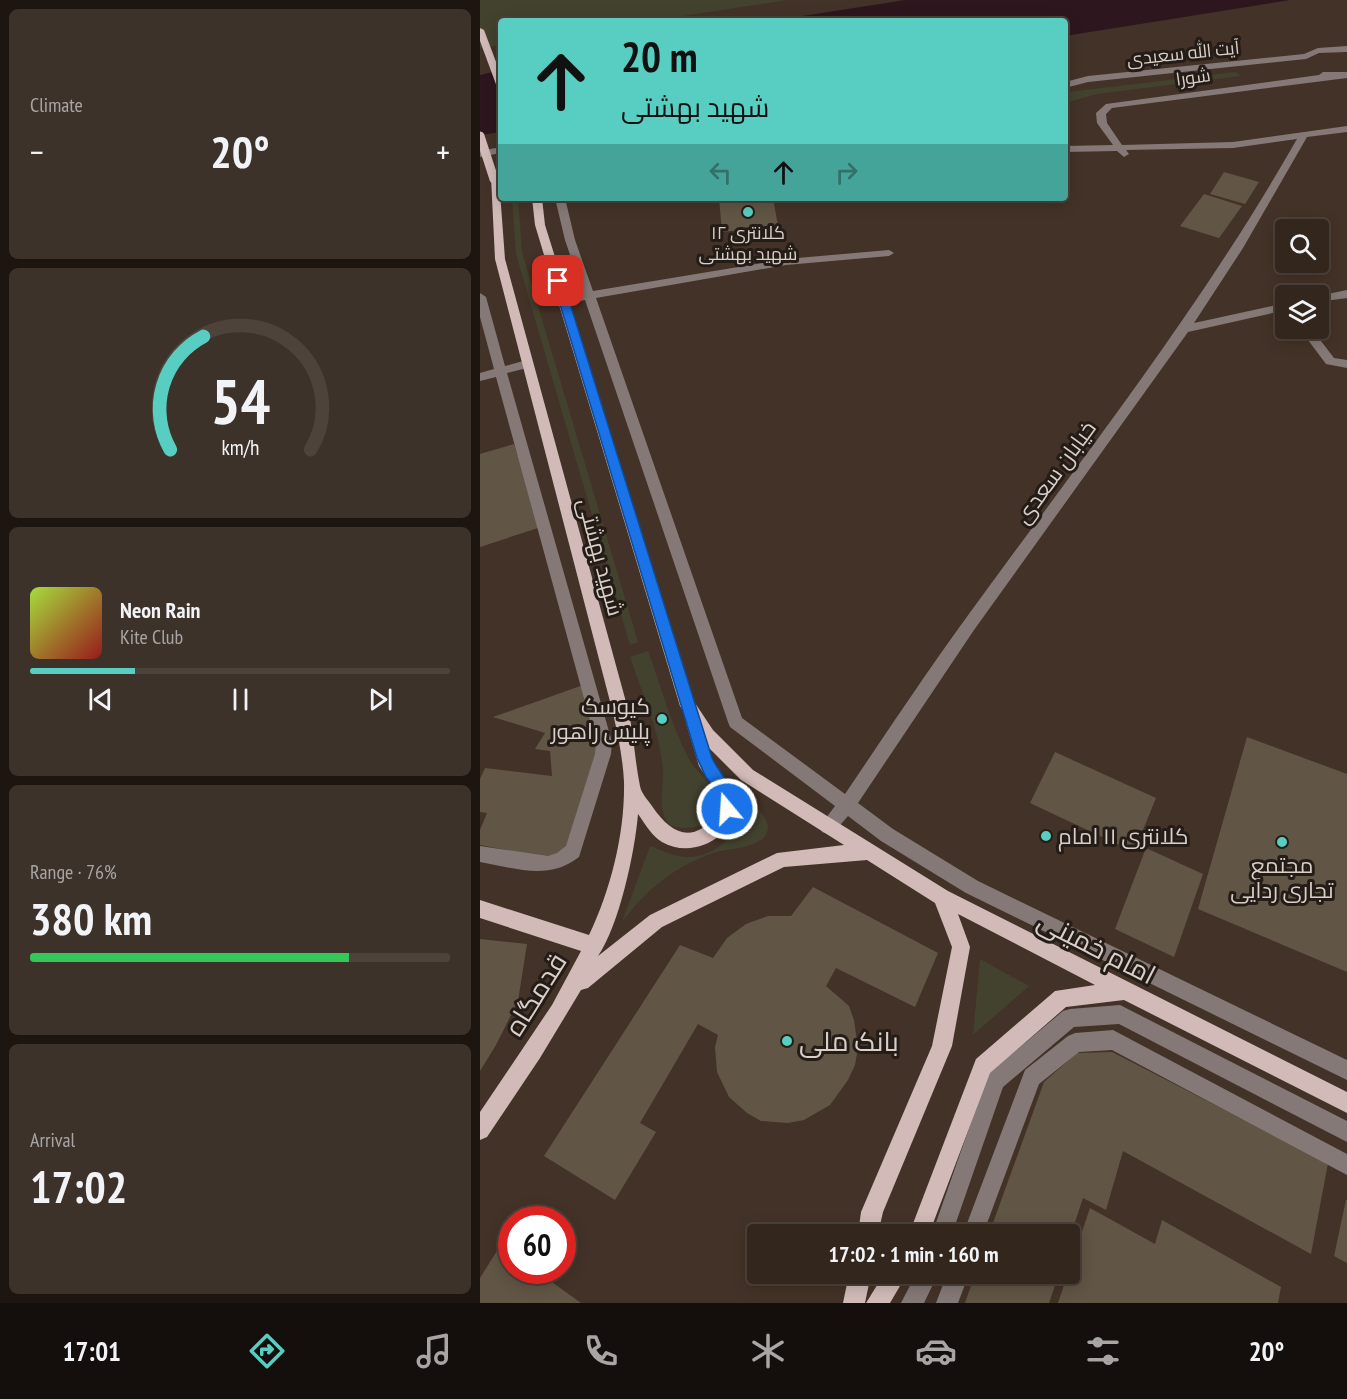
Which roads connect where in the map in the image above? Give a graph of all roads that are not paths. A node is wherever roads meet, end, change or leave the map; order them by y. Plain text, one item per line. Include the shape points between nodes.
1 (480, 30) edge
2 (1347, 49) edge
3 (1306, 56) junction
4 (1248, 62) junction
5 (1347, 75) edge
6 (1332, 76) junction
7 (498, 79) edge
8 (1265, 83) junction
9 (1068, 84) edge
10 (1347, 129) edge
11 (1304, 135) junction
12 (480, 136) edge
13 (1068, 149) edge
14 (498, 151) edge
15 (1121, 151) junction
16 (480, 154) edge
17 (537, 201) edge
18 (561, 201) edge
19 (890, 253) dead end
20 (1347, 294) edge
21 (590, 296) junction
22 (480, 297) edge
23 (1329, 297) edge
24 (564, 300) junction
25 (1275, 308) edge
26 (1185, 329) junction
27 (1313, 339) edge
28 (527, 364) junction
29 (1347, 364) edge
30 (502, 371) junction
31 (480, 377) edge
32 (688, 706) junction
33 (632, 790) junction
34 (846, 806) junction
35 (828, 826) junction
36 (869, 851) junction
37 (480, 854) edge
38 (942, 897) junction
39 (480, 909) edge
40 (594, 946) junction
41 (577, 984) junction
42 (1122, 991) junction
43 (1347, 1070) edge
44 (1347, 1103) edge
45 (480, 1130) edge
46 (1347, 1132) edge
47 (1347, 1165) edge
48 (870, 1224) edge
49 (923, 1224) edge
50 (945, 1224) edge
51 (977, 1224) edge
52 (858, 1284) edge
53 (889, 1284) edge
54 (922, 1284) edge
55 (954, 1284) edge
56 (854, 1303) edge
57 (877, 1303) edge
58 (912, 1303) edge
59 (947, 1303) edge

1 - 7 main road
2 - 3 street, آیت الله سعیدی
3 - 4 street, آیت الله سعیدی
3 - 6 street via 1302,62 1307,69
4 - 8 street via 1275,71 1275,79
4 - 9 street, آیت الله سعیدی
5 - 6 street, شورا
6 - 8 street, شورا
8 - 15 street, شورا via 1109,106 1101,113 1102,123
10 - 11 street
11 - 15 street via 1233,145
11 - 26 street, خیابان سعدی via 1268,204
12 - 28 main road, شهید بهشتی, bridge via 494,179 500,259
13 - 15 street
14 - 16 street
17 - 24 main road, شهید بهشتی via 540,225
18 - 21 street
19 - 21 street via 786,262
20 - 23 street
21 - 24 street
21 - 34 street via 736,722
22 - 30 street
24 - 32 main road, شهید بهشتی
25 - 26 street
26 - 34 street, خیابان سعدی via 993,591
27 - 29 street via 1330,361
28 - 30 street
28 - 33 main road, شهید بهشتی via 621,713
30 - 31 street
30 - 37 street via 604,742 573,850 562,860 548,864
32 - 33 main road via 708,765 724,788 727,798 723,819 716,829 694,840 671,838 662,832
32 - 35 main road, شهید بهشتی via 707,735 747,775
33 - 40 main road, شهید بهشتی via 615,895
34 - 35 street, خیابان سعدی
34 - 43 street via 972,887
35 - 36 main road, امام خمینی
36 - 38 main road, امام خمینی
36 - 41 main road via 783,859 656,921
38 - 42 main road, امام خمینی
38 - 48 main road via 961,946 942,1046
39 - 40 main road
40 - 41 main road, قدمگاه
41 - 45 main road, قدمگاه
42 - 44 main road, امام خمینی
42 - 49 main road via 1062,998 983,1066
46 - 50 street via 1120,1014 1070,1018 994,1081
47 - 51 street via 1113,1040 1075,1043 1032,1077
52 - 56 main road
53 - 57 main road
54 - 58 street
55 - 59 street

